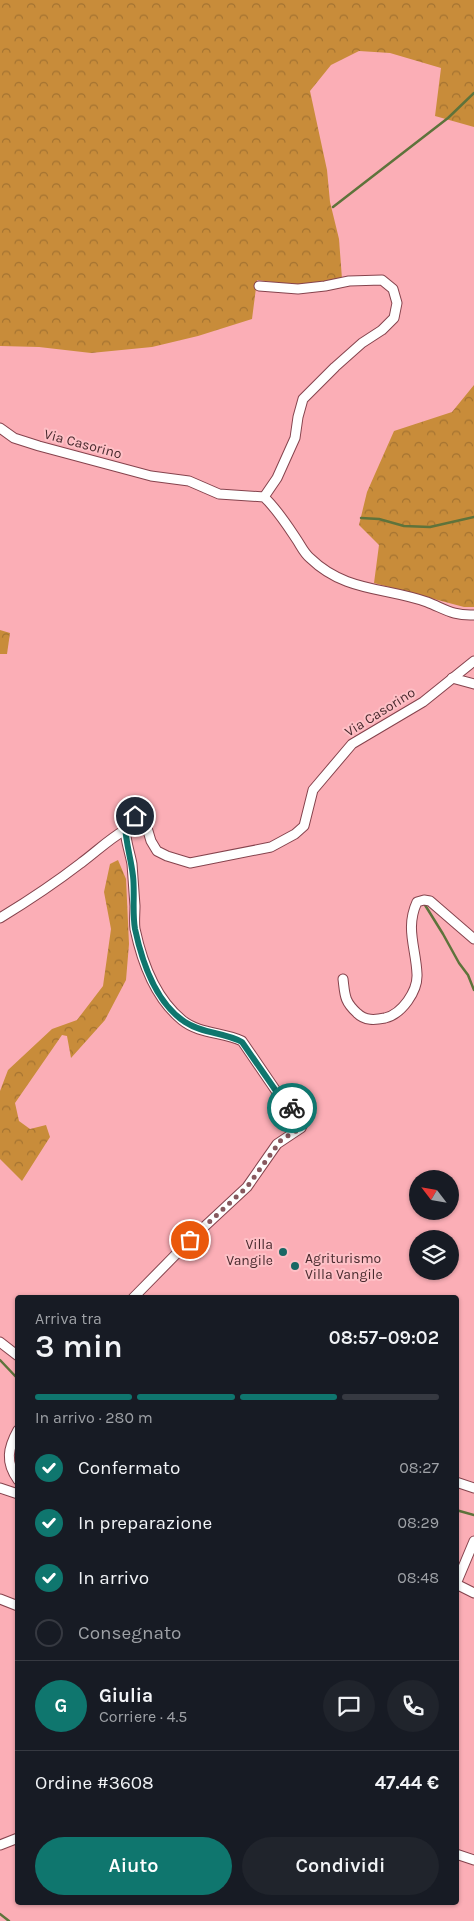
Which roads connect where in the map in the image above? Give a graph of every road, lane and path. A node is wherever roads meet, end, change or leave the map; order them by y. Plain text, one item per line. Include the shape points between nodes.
1 (259, 286) dead end
2 (0, 428) edge
3 (264, 497) junction
4 (474, 615) edge
5 (474, 661) edge
6 (452, 678) junction
7 (474, 684) edge
8 (125, 830) junction
9 (0, 918) edge
10 (474, 939) edge
11 (343, 979) dead end
12 (136, 1295) edge
13 (0, 1342) edge
14 (15, 1354) edge
15 (15, 1435) edge
16 (15, 1476) edge
17 (459, 1483) edge
18 (0, 1488) edge
19 (474, 1488) edge
20 (15, 1493) edge
21 (474, 1541) edge
22 (459, 1577) edge
23 (459, 1585) edge
24 (474, 1592) edge
25 (0, 1599) edge
26 (15, 1605) edge
27 (15, 1839) edge
28 (0, 1845) edge
29 (459, 1855) edge
30 (474, 1860) edge

1 - 3 street via 298,288 382,280 393,289 397,304 394,318 335,367 303,399 295,438 277,478
2 - 3 street, Via Casorino via 14,438 39,446 151,476 189,481 219,494
3 - 4 street via 308,556 338,579 426,602 460,615
5 - 6 street, Via Casorino
6 - 7 street
6 - 8 street, Via Casorino via 423,702 352,744 313,790 304,826 271,847 190,863 157,851 143,818 130,818
8 - 9 street via 39,894
8 - 12 street via 133,881 135,928 157,990 182,1021 242,1042 283,1101 300,1112 304,1122 301,1128 277,1144 247,1187
10 - 11 street via 430,901 417,902 411,930 418,976 411,997 402,1007 390,1017 373,1020 360,1016 347,1003
13 - 14 street
15 - 16 street via 8,1461
17 - 19 street
18 - 20 street
21 - 22 street
23 - 24 street
25 - 26 street
27 - 28 street
29 - 30 street

